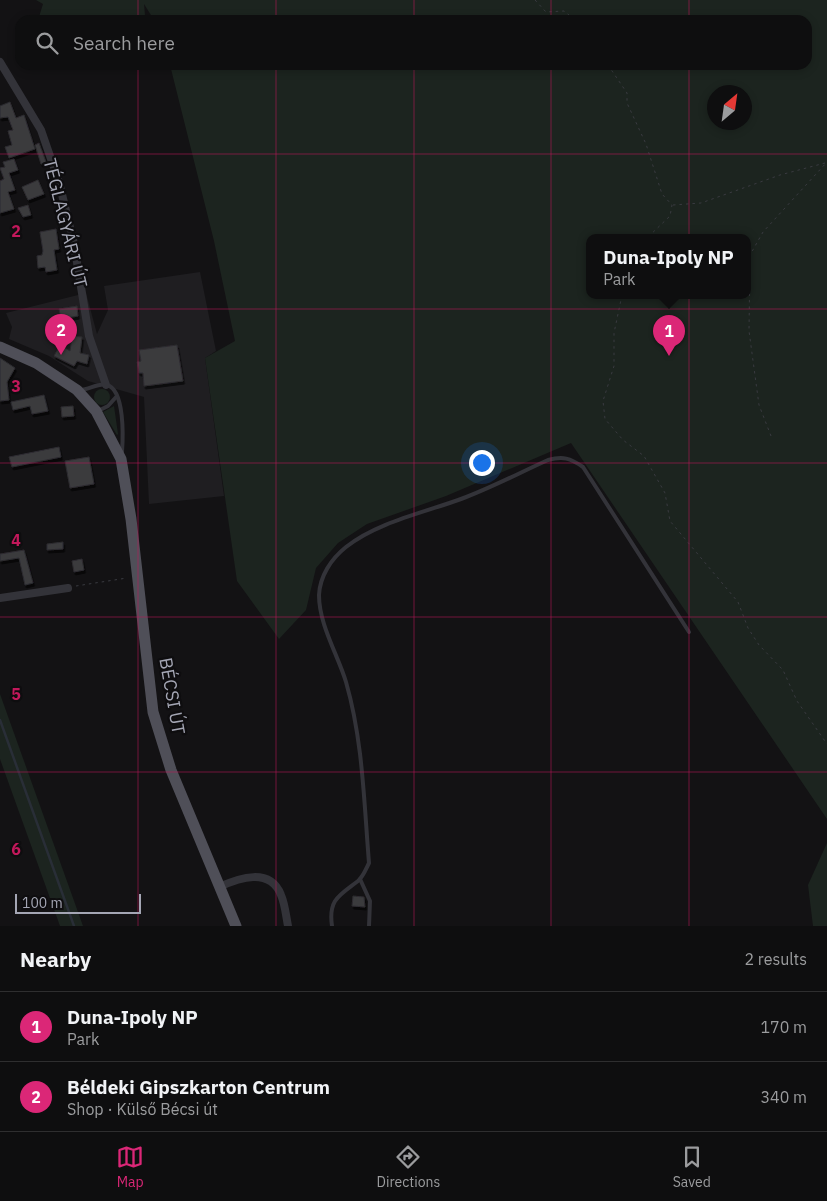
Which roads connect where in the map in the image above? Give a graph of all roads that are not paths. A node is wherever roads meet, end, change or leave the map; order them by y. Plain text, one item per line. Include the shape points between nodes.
1 (0, 62) edge
2 (0, 347) edge
3 (106, 384) junction
4 (83, 393) junction
5 (117, 396) junction
6 (96, 411) junction
7 (121, 459) junction
8 (68, 588) road end
9 (0, 598) edge
10 (689, 632) dead end
11 (360, 879) junction
12 (219, 887) junction
13 (236, 926) edge
14 (288, 926) edge
15 (332, 926) edge
16 (368, 926) edge

1 - 3 street, TÉGLAGYÁRI ÚT via 41,130 59,182 90,336
2 - 4 main road, BÉCSI ÚT via 36,363
3 - 4 lane
3 - 5 lane
4 - 6 main road, BÉCSI ÚT
5 - 6 lane via 108,406
5 - 7 lane via 123,424
6 - 7 main road, BÉCSI ÚT
7 - 12 main road, BÉCSI ÚT via 153,712 170,770
8 - 9 street
10 - 11 lane via 583,467 571,458 548,460 463,498 372,531 345,547 330,564 322,580 319,597 346,683 360,752 369,863
11 - 15 lane via 344,889 335,900
11 - 16 lane via 370,901
12 - 13 main road, BÉCSI ÚT
12 - 14 street via 242,877 267,879 282,895

